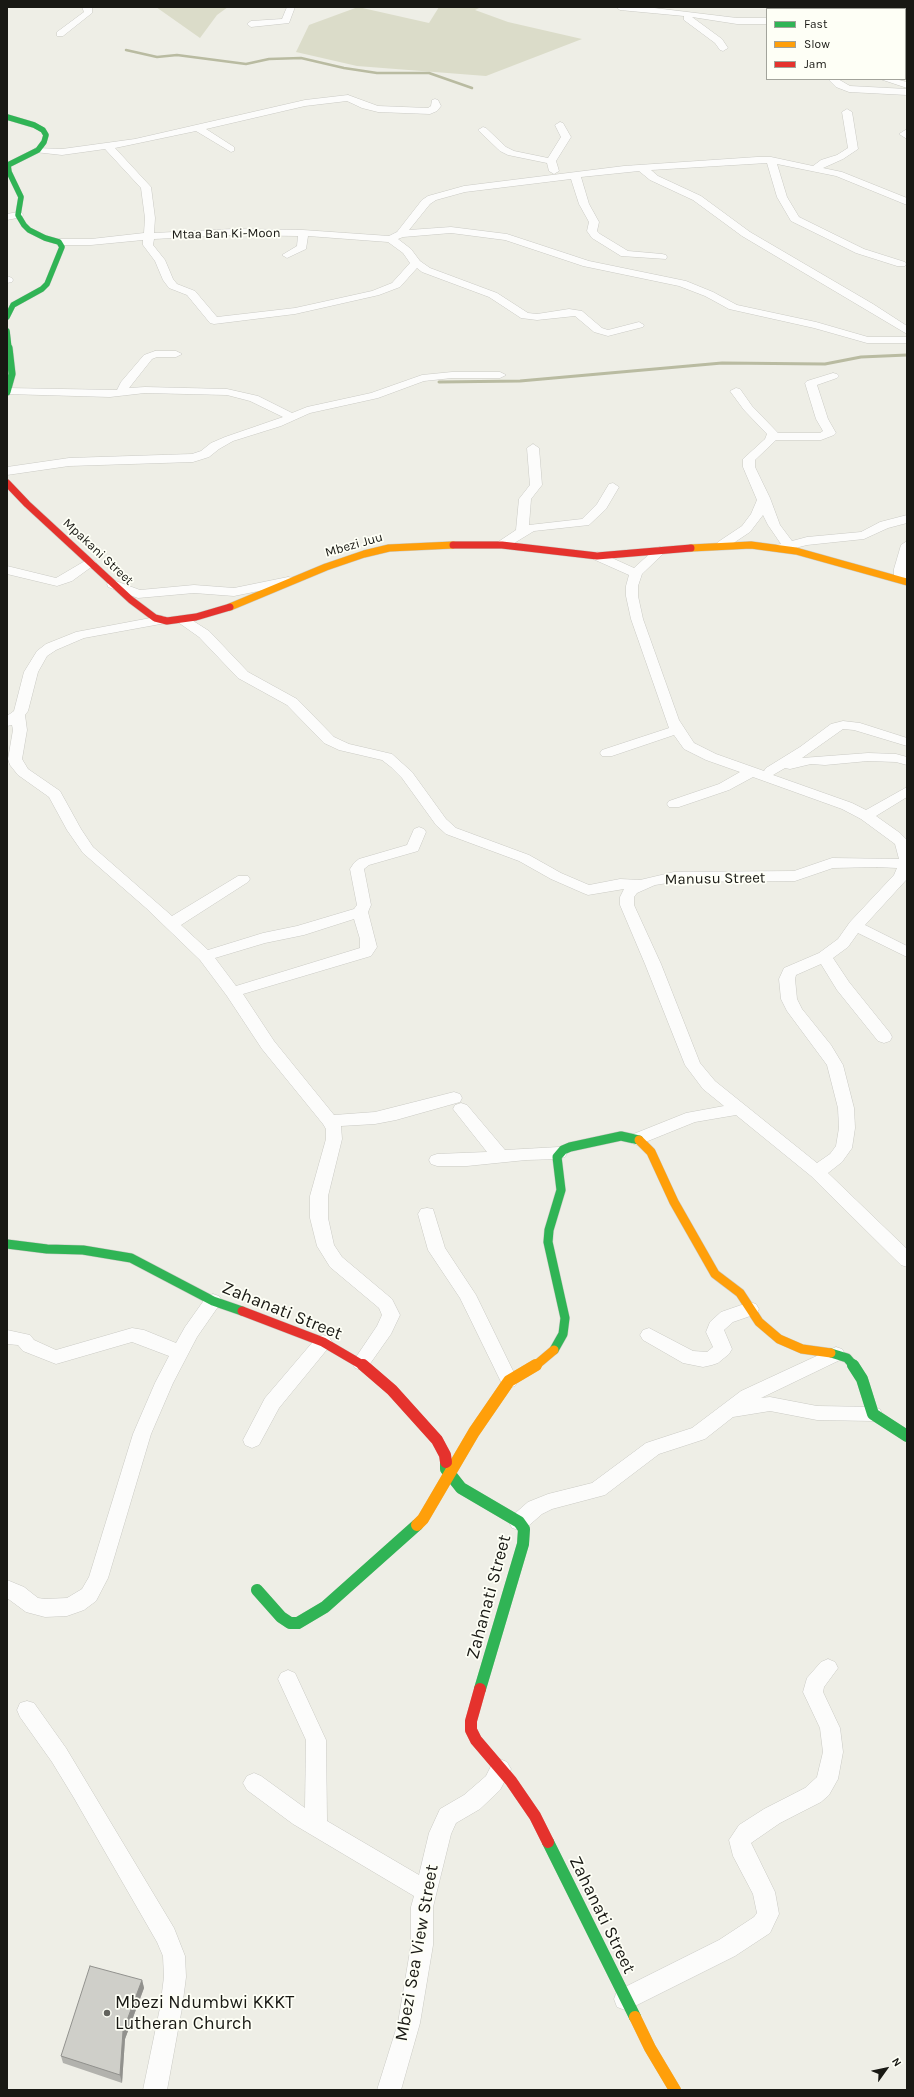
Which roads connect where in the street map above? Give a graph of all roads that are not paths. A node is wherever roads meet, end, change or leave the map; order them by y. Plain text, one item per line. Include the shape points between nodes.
1 (86, 7) edge
2 (290, 7) edge
3 (620, 7) edge
4 (689, 14) junction
5 (766, 21) edge
6 (251, 24) dead end
7 (60, 34) dead end
8 (723, 48) dead end
9 (834, 80) edge
10 (889, 80) edge
11 (907, 85) edge
12 (907, 92) edge
13 (435, 102) dead end
14 (847, 112) dead end
15 (7, 117) edge
16 (560, 125) dead end
17 (197, 128) junction
18 (484, 130) dead end
19 (907, 132) edge
20 (907, 136) edge
21 (108, 146) junction
22 (231, 149) dead end
23 (38, 150) junction
24 (771, 160) junction
25 (551, 161) junction
26 (8, 165) edge
27 (642, 168) junction
28 (813, 170) junction
29 (575, 175) junction
30 (556, 176) junction
31 (907, 202) edge
32 (18, 215) junction
33 (7, 217) edge
34 (303, 233) junction
35 (147, 236) junction
36 (395, 237) junction
37 (59, 242) junction
38 (287, 255) dead end
39 (662, 257) dead end
40 (416, 263) junction
41 (905, 264) edge
42 (7, 317) edge
43 (640, 325) dead end
44 (7, 331) edge
45 (907, 331) edge
46 (907, 340) edge
47 (176, 354) dead end
48 (10, 375) edge
49 (500, 375) dead end
50 (833, 376) dead end
51 (736, 391) dead end
52 (7, 392) edge
53 (121, 393) junction
54 (292, 417) junction
55 (772, 437) junction
56 (533, 448) dead end
57 (7, 471) edge
58 (7, 483) edge
59 (613, 487) dead end
60 (764, 498) junction
61 (907, 519) edge
62 (522, 532) junction
63 (722, 545) junction
64 (788, 545) junction
65 (907, 545) edge
66 (502, 546) junction
67 (776, 548) junction
68 (660, 551) junction
69 (597, 556) junction
70 (90, 562) junction
71 (7, 570) edge
72 (636, 573) junction
73 (297, 579) junction
74 (903, 580) edge
75 (114, 584) junction
76 (161, 620) junction
77 (182, 620) junction
78 (13, 718) edge
79 (677, 730) junction
80 (907, 742) edge
81 (607, 753) dead end
82 (907, 761) edge
83 (751, 772) junction
84 (771, 776) junction
85 (907, 791) edge
86 (674, 804) dead end
87 (866, 816) junction
88 (418, 832) dead end
89 (907, 864) edge
90 (243, 878) dead end
91 (640, 885) junction
92 (360, 912) junction
93 (171, 924) junction
94 (855, 926) junction
95 (907, 952) edge
96 (205, 956) junction
97 (824, 957) junction
98 (233, 992) junction
99 (884, 1037) dead end
100 (738, 1109) junction
101 (330, 1121) junction
102 (637, 1139) junction
103 (559, 1153) junction
104 (500, 1156) junction
105 (437, 1160) dead end
106 (817, 1172) junction
107 (427, 1214) dead end
108 (7, 1244) edge
109 (907, 1260) edge
110 (213, 1301) junction
111 (750, 1309) junction
112 (649, 1335) dead end
113 (7, 1337) edge
114 (323, 1342) junction
115 (179, 1352) junction
116 (836, 1354) junction
117 (361, 1363) junction
118 (509, 1381) junction
119 (725, 1412) junction
120 (873, 1414) junction
121 (907, 1436) edge
122 (252, 1440) dead end
123 (449, 1474) junction
124 (519, 1522) junction
125 (7, 1588) edge
126 (257, 1590) dead end
127 (828, 1668) dead end
128 (288, 1679) dead end
129 (26, 1710) dead end
130 (500, 1769) junction
131 (254, 1783) dead end
132 (316, 1826) junction
133 (426, 1891) junction
134 (625, 1998) junction
135 (156, 2090) edge
136 (389, 2090) edge
137 (675, 2090) edge

1 - 7 street via 89,9 88,13
2 - 6 street via 286,21
3 - 4 street
4 - 5 street via 737,21
4 - 8 street via 687,18 719,41
9 - 12 street via 847,89
10 - 11 street
13 - 17 street via 434,110 430,111 378,109 348,98 305,103
14 - 28 street via 853,149
15 - 23 street via 43,130 46,135
16 - 25 street via 565,140
17 - 21 street
17 - 22 street
18 - 25 street via 503,149 511,153
19 - 20 street via 904,134
21 - 23 street via 62,152
21 - 35 street via 146,187 150,218
23 - 26 street
24 - 27 street
24 - 28 street
24 - 41 street via 782,197 795,219 860,251
25 - 30 street
26 - 32 street via 21,197
27 - 29 street
27 - 45 street via 654,178 697,198 746,234
28 - 31 street via 840,174
29 - 30 street
29 - 39 street via 584,204 594,222 592,231 596,236 624,254
30 - 36 street via 464,189 432,198
32 - 33 street
32 - 37 street via 29,230
34 - 35 street, Mtaa Ban Ki-Moon via 233,232
34 - 36 street, Mtaa Ban Ki-Moon
34 - 38 street via 302,248
35 - 37 street, Mtaa Ban Ki-Moon via 91,242
35 - 40 street via 148,244 160,260 170,283 187,290 211,319 219,322 295,311 376,293 396,285
36 - 40 street
36 - 46 street, Mtaa Ban Ki-Moon via 451,230 513,238 587,264 682,283 706,292 733,307 748,311 816,325 867,340
37 - 42 street via 62,247 47,284 14,305
40 - 43 street via 426,270 493,295 525,316 537,317 569,312 578,314 598,330 608,333
44 - 48 street
47 - 53 street via 151,355 125,384
48 - 52 street
49 - 54 street via 422,378 374,396 315,408
50 - 55 street via 811,383 822,419 830,434
51 - 55 street via 752,412 771,430
52 - 53 street
53 - 54 street via 145,390 232,393 254,398
54 - 57 street via 225,441 205,454 193,458 69,462
55 - 60 street via 750,459 751,476
56 - 62 street via 536,485 525,499
58 - 70 street, Mpakani Street
59 - 62 street via 602,506 585,522 549,525
60 - 63 street via 757,516 746,529
60 - 64 street via 774,525
61 - 64 street via 884,525 864,535
62 - 66 street
63 - 67 street, Mbezi Juu
63 - 68 street, Mbezi Juu
64 - 67 street
65 - 74 street via 900,569
66 - 69 street, Mbezi Juu
66 - 73 street, Mbezi Juu via 425,545 389,548 352,558
67 - 74 street, Mbezi Juu
68 - 69 street, Mbezi Juu
68 - 72 street
69 - 72 street
70 - 71 street via 68,578 57,582
70 - 75 street, Mpakani Street
72 - 79 street via 632,586 637,619
73 - 75 street via 226,593 194,589 142,594
73 - 77 street, Mbezi Juu via 225,609
75 - 76 street, Mpakani Street via 141,608
76 - 77 street
76 - 78 street via 86,634 51,646 42,654 31,672 24,700
77 - 91 street via 204,634 243,675 292,702 329,740 344,747 387,757 396,764 441,822 451,831 524,858 588,890 620,884
78 - 93 street via 20,730 14,759 17,766 55,794 88,850
79 - 81 street
79 - 83 street via 698,752
80 - 84 street via 844,725 836,727
82 - 84 street via 882,757 858,757 825,762 811,760
83 - 84 street
83 - 86 street via 720,788
84 - 87 street
85 - 87 street
87 - 89 street via 901,842 905,849
88 - 92 street via 413,848 359,866 364,904
89 - 91 street, Manusu Street via 832,863 795,876 674,878
89 - 94 street via 901,877
90 - 93 street
91 - 100 street via 631,890 627,897 627,906 653,964 680,1036 693,1065 709,1085
92 - 96 street
92 - 98 street via 368,939 369,947 366,952
93 - 96 street
94 - 95 street
94 - 97 street via 843,944
96 - 98 street
97 - 99 street via 843,986
97 - 106 street via 789,972 786,988 795,1011 835,1065 846,1108 844,1148 836,1158
98 - 101 street via 268,1045
100 - 102 street via 692,1117
100 - 106 street
101 - 104 street via 375,1118 458,1103
101 - 117 street via 334,1129 334,1139 319,1196 319,1218 326,1246 336,1262 386,1304 391,1315 385,1329
102 - 103 street via 621,1136 570,1147
102 - 111 street via 651,1152 674,1202 714,1274 740,1293
103 - 104 street
103 - 118 street via 556,1161 561,1190 548,1242 565,1326 554,1351 530,1370
104 - 105 street
106 - 109 street
107 - 118 street via 437,1250 467,1295
108 - 110 street, Zahanati Street via 83,1250 130,1258
110 - 114 street, Zahanati Street
110 - 115 street
111 - 112 street via 728,1317 716,1327 715,1332 723,1349 712,1358 689,1358
111 - 116 street via 768,1331 789,1345
113 - 115 street via 24,1340 29,1346 56,1357 132,1335 138,1335
114 - 117 street, Zahanati Street
114 - 122 street via 272,1404
115 - 125 street via 142,1434 98,1578 89,1595 77,1604 67,1607 45,1608 33,1606 17,1592
116 - 119 street via 748,1396
116 - 120 street via 846,1358 855,1367 862,1379
117 - 123 street, Zahanati Street via 392,1390 437,1440 445,1455
118 - 123 street
119 - 120 street via 770,1404 817,1413
119 - 124 street via 698,1434 653,1448 598,1489 548,1502 535,1508
120 - 121 street
123 - 124 street, Zahanati Street via 461,1488
123 - 126 street via 423,1519 325,1608 298,1623 290,1623
124 - 130 street, Zahanati Street via 524,1529 524,1544 471,1721 471,1730 476,1740
127 - 134 street via 814,1684 813,1692 830,1728 833,1752 822,1788 814,1795 772,1816 747,1832 740,1840 741,1849 764,1892 768,1914 762,1925 728,1948
128 - 132 street via 316,1740
129 - 135 street via 59,1755 81,1791 166,1936 174,1956 176,1977
130 - 133 street, Mbezi Sea View Street via 493,1783 472,1802 448,1816 440,1833
130 - 134 street, Zahanati Street via 535,1816
131 - 132 street
132 - 133 street
133 - 136 street, Mbezi Sea View Street via 422,1907 422,1945 409,2023
134 - 137 street, Zahanati Street

